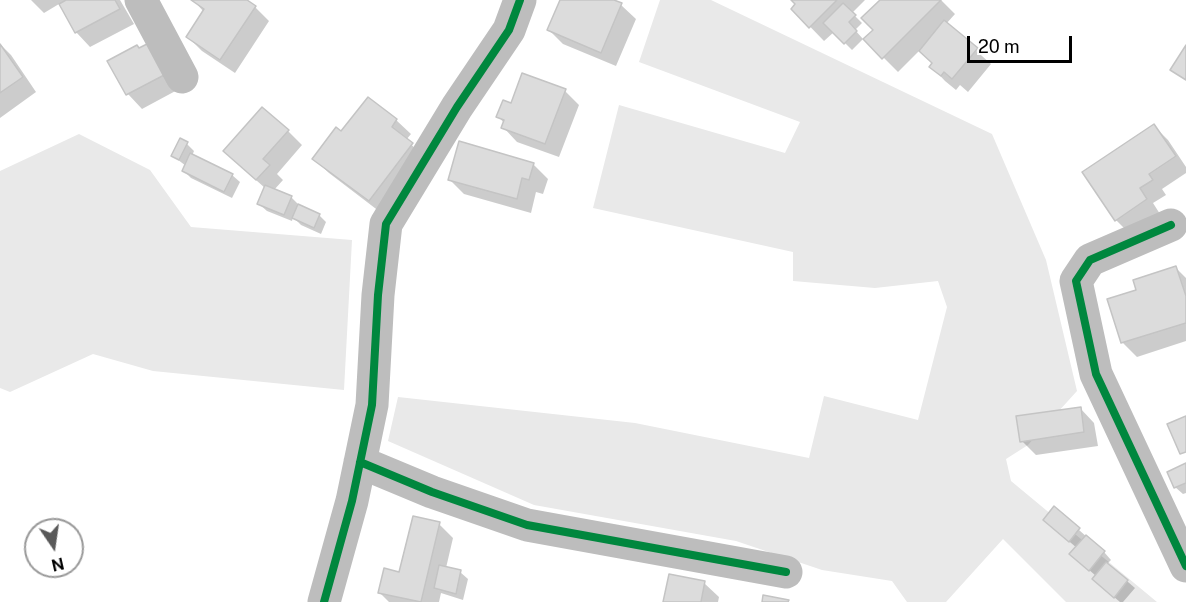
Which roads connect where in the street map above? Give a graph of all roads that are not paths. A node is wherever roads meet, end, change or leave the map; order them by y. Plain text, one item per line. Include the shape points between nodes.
1 (141, 0) edge
2 (520, 0) edge
3 (182, 77) dead end
4 (1171, 225) dead end
5 (360, 462) junction
6 (1186, 566) edge
7 (786, 572) dead end
8 (324, 602) edge

1 - 3 street
2 - 5 street via 509,30 386,224 372,405
4 - 6 street via 1090,260 1076,281 1096,374
5 - 7 street via 527,525
5 - 8 street

